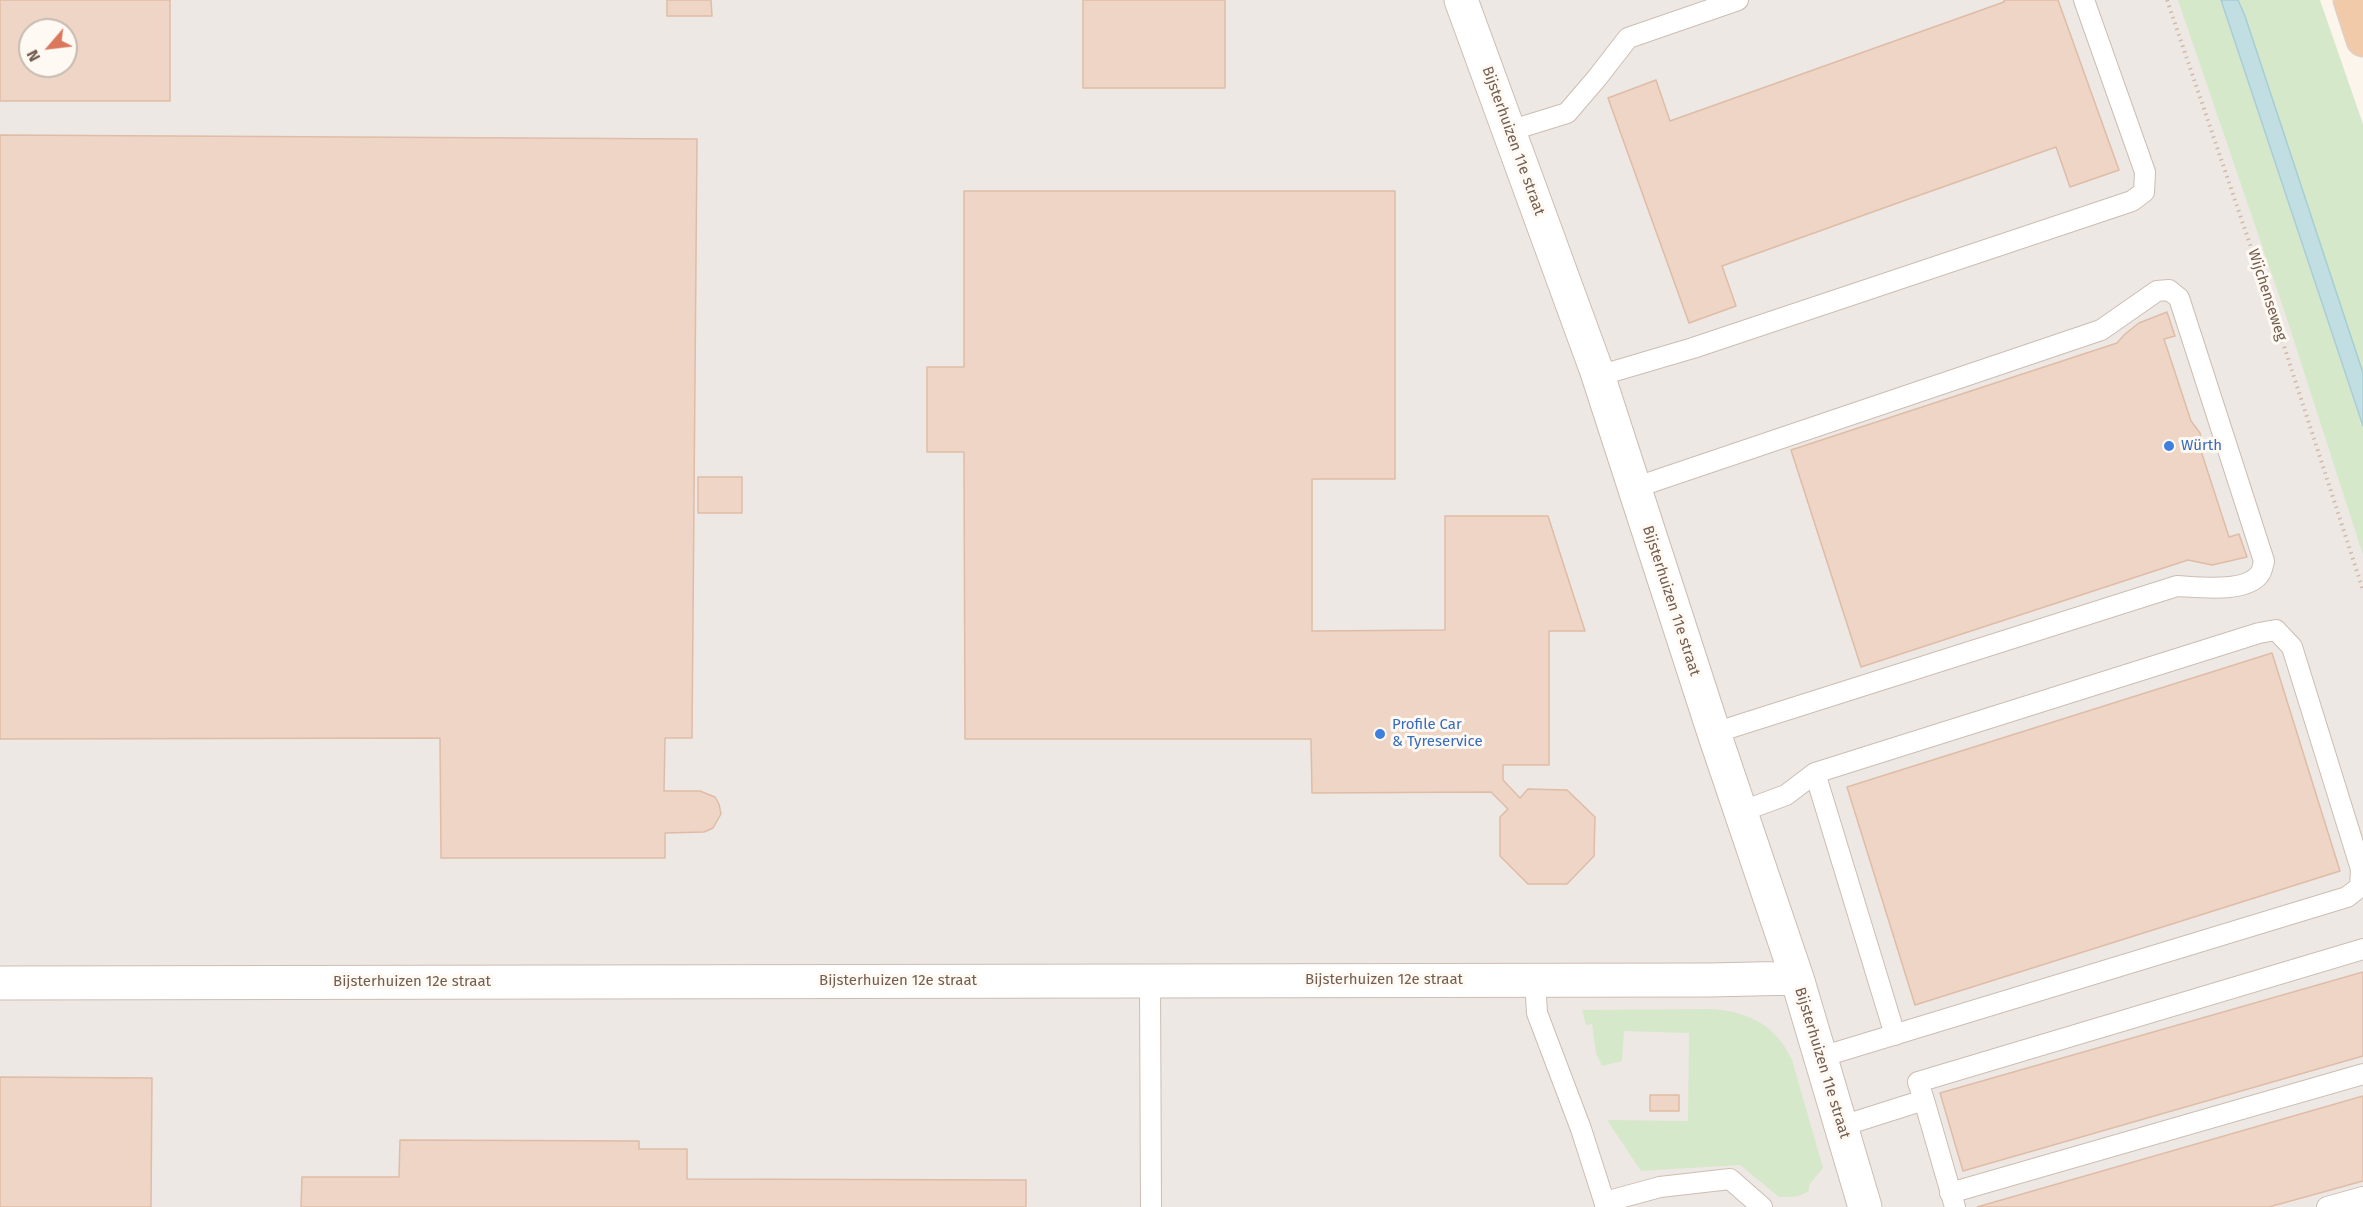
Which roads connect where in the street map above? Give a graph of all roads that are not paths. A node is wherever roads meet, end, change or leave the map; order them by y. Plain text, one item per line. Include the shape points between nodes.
1 (1461, 0) edge
2 (1738, 0) edge
3 (2084, 0) edge
4 (2350, 0) edge
5 (2363, 40) edge
6 (1509, 131) junction
7 (1598, 376) junction
8 (1634, 488) junction
9 (1714, 733) junction
10 (1815, 773) junction
11 (1740, 812) junction
12 (2363, 949) edge
13 (1797, 978) junction
14 (1535, 979) junction
15 (1150, 981) junction
16 (0, 983) edge
17 (1895, 1035) junction
18 (1821, 1057) junction
19 (2363, 1074) edge
20 (1923, 1100) junction
21 (1842, 1126) junction
22 (2363, 1197) edge
23 (1952, 1200) edge
24 (1606, 1204) edge
25 (1151, 1207) edge
26 (1762, 1207) edge
27 (1865, 1207) edge
28 (2327, 1207) edge

1 - 6 street, Bijsterhuizen 11e straat
2 - 6 lane via 1628,38 1567,112
3 - 7 lane via 2145,172 2144,192 2132,201
4 - 5 highway
6 - 7 street, Bijsterhuizen 11e straat
7 - 8 street, Bijsterhuizen 11e straat
8 - 9 street, Bijsterhuizen 11e straat
8 - 9 lane via 2092,334 2157,291 2169,290 2179,298 2264,561 2260,574 2249,582 2228,587 2177,586
9 - 11 street, Bijsterhuizen 11e straat
10 - 11 lane via 1786,795
10 - 17 lane
10 - 17 lane via 2276,630 2292,647 2361,869 2360,887 2347,897
11 - 13 street, Bijsterhuizen 11e straat
12 - 20 lane via 1918,1082
13 - 14 street, Bijsterhuizen 12e straat
13 - 18 street, Bijsterhuizen 11e straat
14 - 15 street, Bijsterhuizen 12e straat
14 - 24 lane via 1537,1013
15 - 16 street, Bijsterhuizen 12e straat
15 - 25 lane
17 - 18 lane
18 - 21 street, Bijsterhuizen 11e straat
19 - 23 lane
20 - 21 lane
20 - 23 lane
21 - 27 street, Bijsterhuizen 11e straat
22 - 28 lane
24 - 26 lane via 1660,1187 1730,1179

